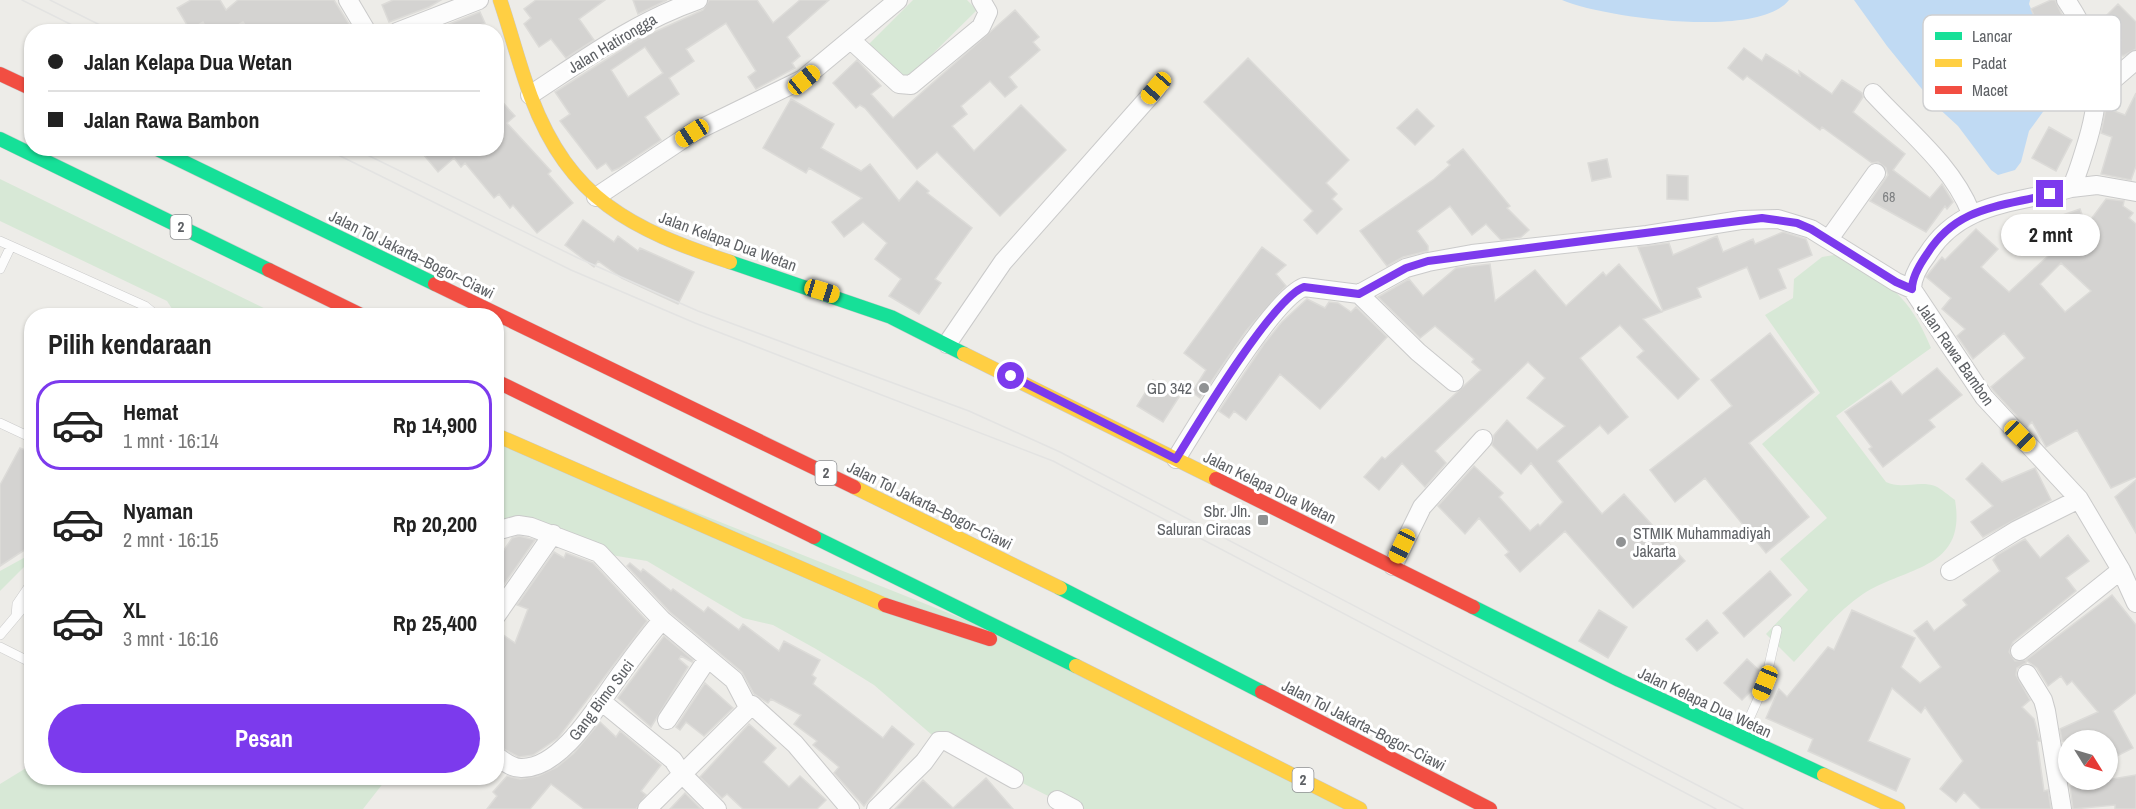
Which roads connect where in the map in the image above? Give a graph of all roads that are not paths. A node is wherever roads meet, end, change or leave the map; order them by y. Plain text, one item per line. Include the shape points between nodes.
1 (348, 0) edge
2 (479, 0) edge
3 (500, 0) edge
4 (698, 0) edge
5 (981, 0) edge
6 (2066, 0) edge
7 (890, 2) edge
8 (2075, 15) edge
9 (362, 24) edge
10 (418, 24) edge
11 (503, 24) edge
12 (851, 40) junction
13 (505, 42) edge
14 (2136, 60) edge
15 (0, 74) edge
16 (2121, 75) edge
17 (24, 85) edge
18 (1156, 88) dead end
19 (1873, 93) dead end
20 (530, 95) junction
21 (2095, 111) edge
22 (0, 139) edge
23 (24, 151) edge
24 (35, 156) edge
25 (172, 156) edge
26 (1876, 173) dead end
27 (2071, 188) junction
28 (2136, 192) edge
29 (596, 197) junction
30 (1971, 213) junction
31 (1829, 239) junction
32 (0, 241) edge
33 (11, 246) junction
34 (0, 268) edge
35 (1912, 289) junction
36 (1359, 294) junction
37 (136, 308) edge
38 (347, 308) edge
39 (485, 308) edge
40 (504, 317) edge
41 (947, 344) junction
42 (1454, 382) dead end
43 (504, 385) edge
44 (0, 423) edge
45 (24, 434) edge
46 (504, 439) edge
47 (1484, 439) dead end
48 (1176, 459) junction
49 (2079, 500) junction
50 (504, 529) edge
51 (553, 534) junction
52 (1393, 566) junction
53 (2121, 570) junction
54 (1950, 571) dead end
55 (24, 594) edge
56 (2136, 603) edge
57 (504, 604) edge
58 (24, 606) edge
59 (16, 616) junction
60 (662, 620) junction
61 (1777, 630) dead end
62 (0, 635) edge
63 (0, 647) edge
64 (2020, 651) dead end
65 (1061, 657) junction
66 (708, 658) junction
67 (24, 659) edge
68 (2027, 674) dead end
69 (601, 701) junction
70 (752, 705) junction
71 (667, 720) dead end
72 (1741, 737) junction
73 (504, 761) edge
74 (683, 775) junction
75 (1014, 779) dead end
76 (1057, 800) dead end
77 (647, 809) edge
78 (717, 809) edge
79 (849, 809) edge
80 (876, 809) edge
81 (1074, 809) edge
82 (1360, 809) edge
83 (1490, 809) edge
84 (1898, 809) edge
85 (2062, 809) edge

1 - 9 street
2 - 10 street
3 - 11 main road, Jalan Kelapa Dua Wetan
4 - 20 street, Jalan Hatirongga via 621,34
5 - 12 street via 988,12 981,27 911,85 899,84
6 - 8 street
7 - 12 street
12 - 29 street via 804,80 692,133
13 - 20 main road, Jalan Kelapa Dua Wetan
14 - 16 street
15 - 17 main road
18 - 41 street via 1003,262
19 - 30 street via 1938,159
20 - 29 main road, Jalan Kelapa Dua Wetan via 557,149 583,186
21 - 27 street
22 - 23 main road, 2
24 - 38 main road, 2
25 - 39 main road, Jalan Tol Jakarta–Bogor–Ciawi / 2
26 - 31 street
27 - 28 street, Jalan Rawa Bambon via 2097,185
27 - 30 street, Jalan Rawa Bambon
29 - 41 main road, Jalan Kelapa Dua Wetan via 659,236 841,297
30 - 35 street, Jalan Rawa Bambon via 1932,245
31 - 35 street
31 - 36 street via 1797,223 1741,220 1428,261 1406,268
32 - 33 lane
33 - 34 lane
33 - 37 lane
35 - 49 street, Jalan Rawa Bambon via 1984,397
36 - 42 street
36 - 48 street via 1304,287 1285,299
40 - 83 main road, Jalan Tol Jakarta–Bogor–Ciawi / 2 via 999,557
41 - 48 main road, Jalan Kelapa Dua Wetan
43 - 65 main road, 2
44 - 45 lane
46 - 65 main road via 904,613
47 - 52 street via 1422,507
48 - 52 main road, Jalan Kelapa Dua Wetan
49 - 53 street, Jalan Rawa Bambon
49 - 54 street via 2017,530
50 - 51 street via 518,525
51 - 57 street
51 - 60 street via 599,553
52 - 72 main road, Jalan Kelapa Dua Wetan
53 - 56 street, Jalan Rawa Bambon
53 - 64 street
55 - 59 lane via 17,604
58 - 59 lane
59 - 62 lane
60 - 66 street
60 - 69 street, Gang Bimo Suci
61 - 72 lane via 1765,683
63 - 67 lane
65 - 82 main road, 2
66 - 70 street via 734,680 746,703
66 - 71 street
68 - 85 street via 2043,699
69 - 73 street, Gang Bimo Suci via 575,737 541,762 515,768
69 - 74 street via 653,741
70 - 74 street
70 - 79 street via 795,744
72 - 84 main road, Jalan Kelapa Dua Wetan
74 - 77 street
74 - 78 street
75 - 80 street via 946,741 939,741 924,762
76 - 81 street

